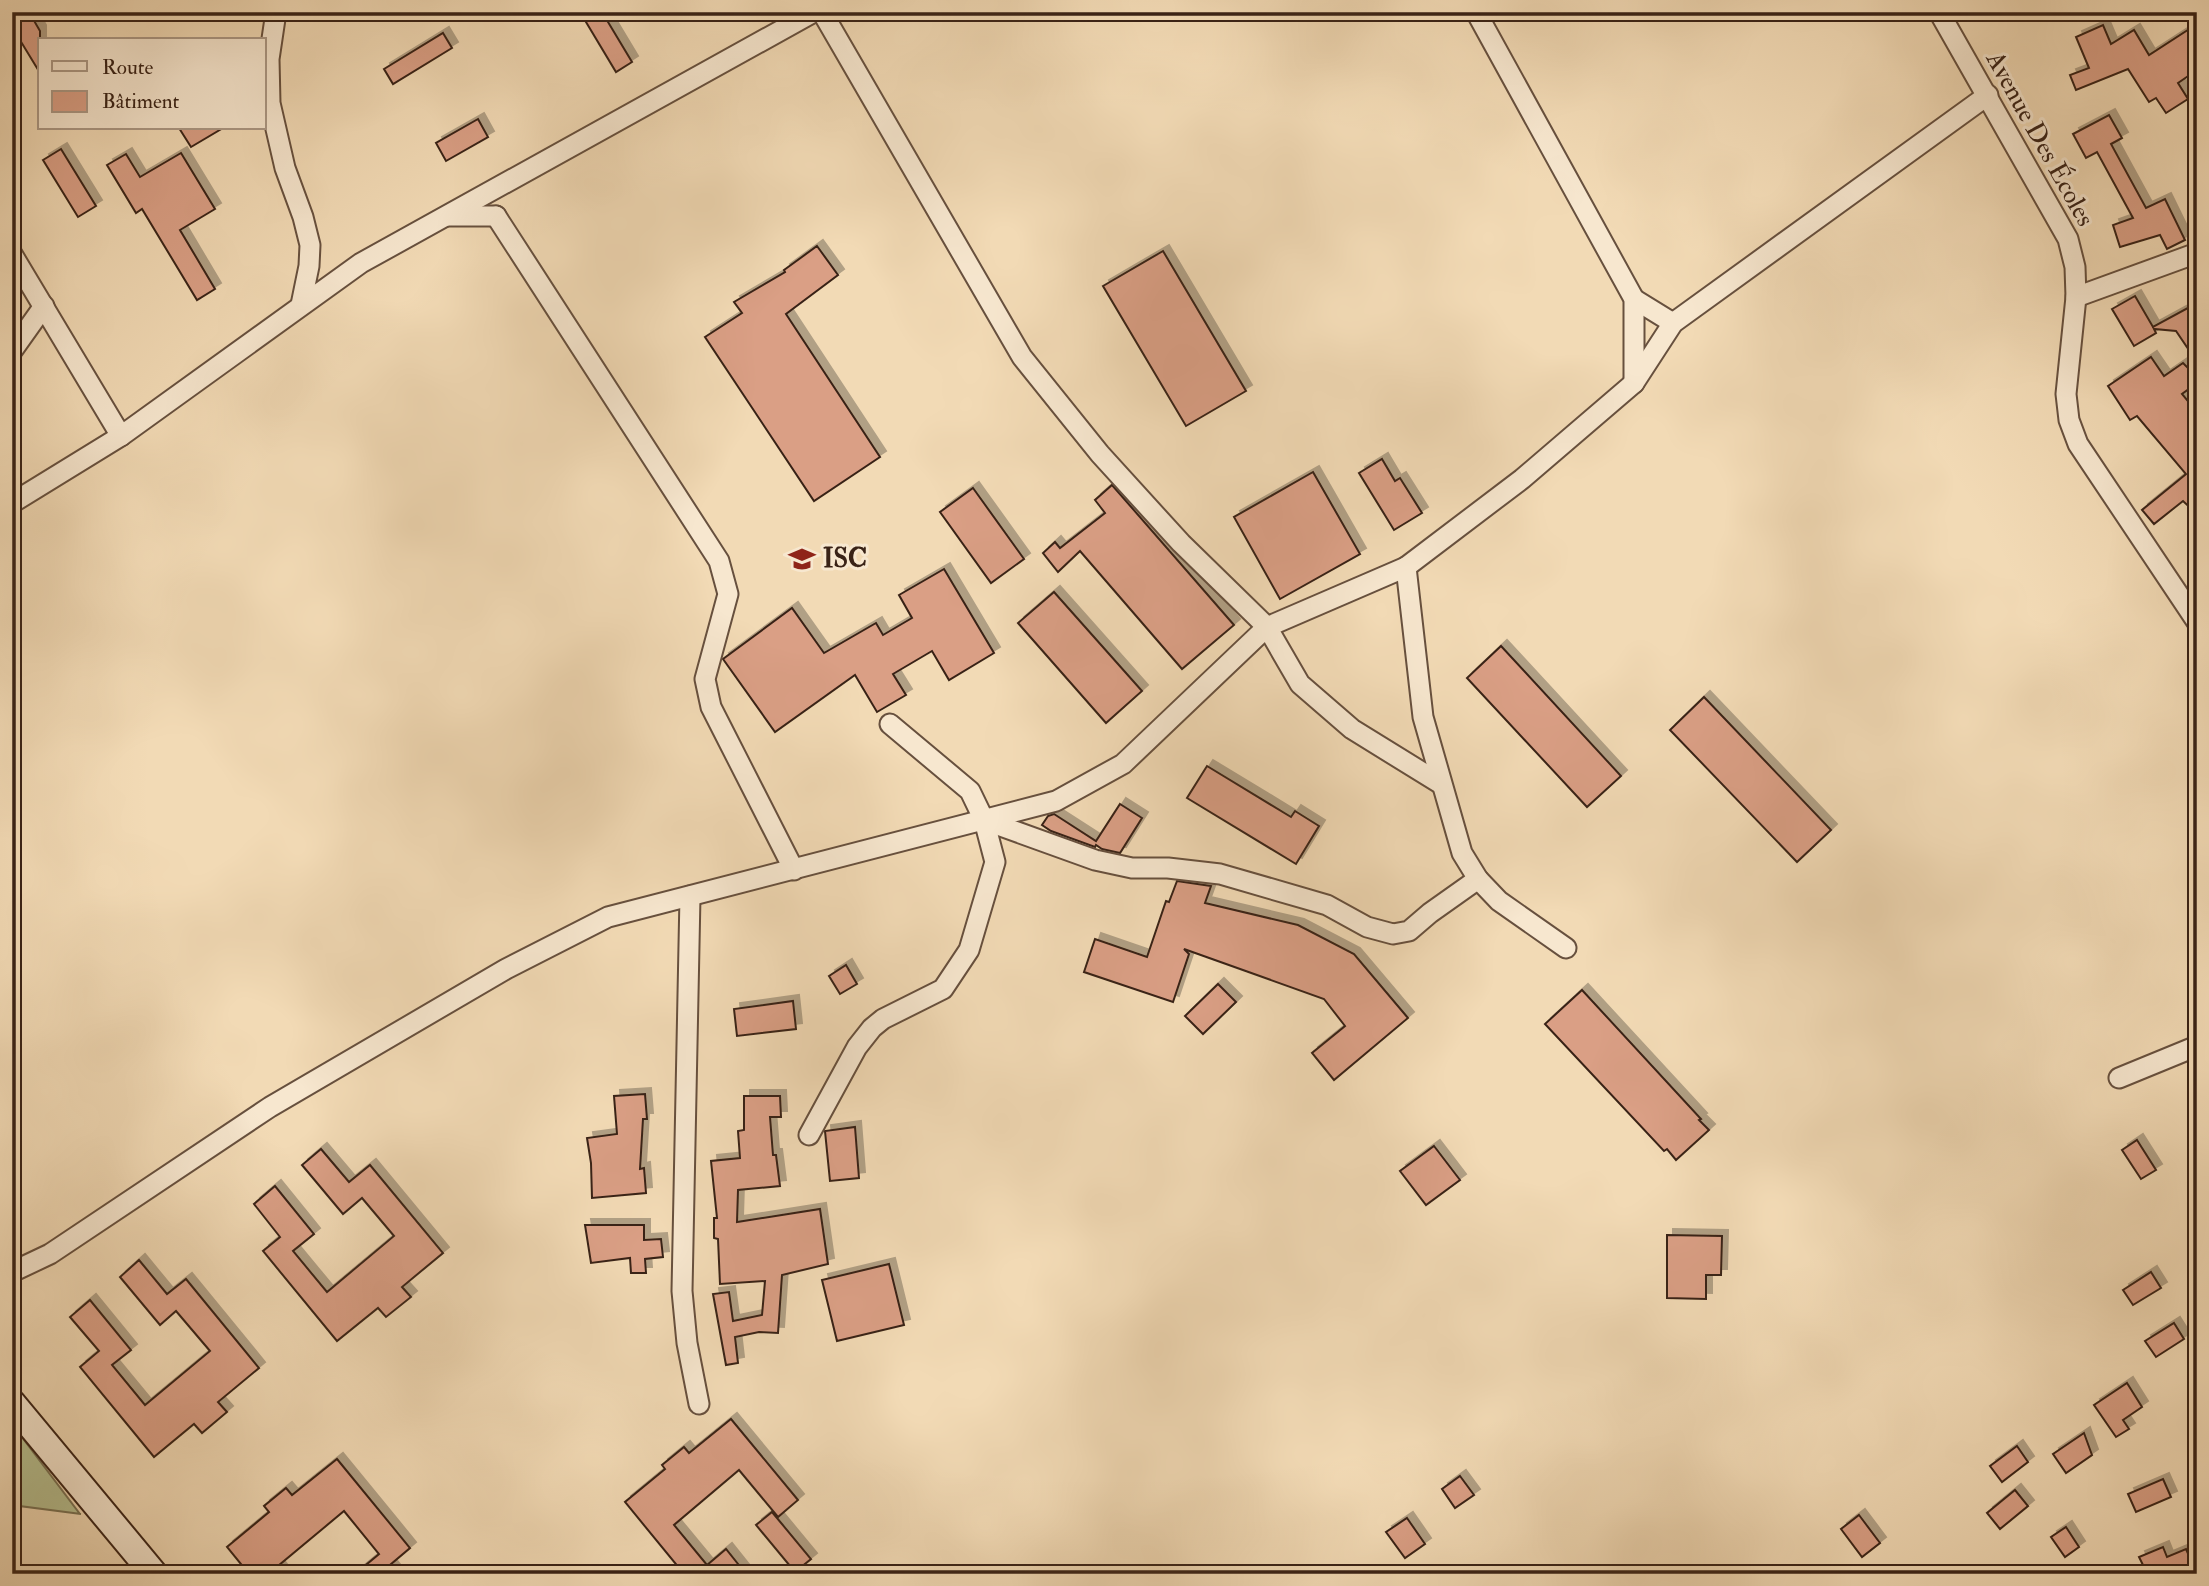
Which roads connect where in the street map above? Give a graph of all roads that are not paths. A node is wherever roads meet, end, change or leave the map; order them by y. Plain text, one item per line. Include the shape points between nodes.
1 (276, 12) edge
2 (814, 12) edge
3 (822, 12) edge
4 (1476, 12) edge
5 (1939, 12) edge
6 (1988, 96) junction
7 (513, 178) junction
8 (445, 216) junction
9 (496, 216) junction
10 (2197, 253) edge
11 (12, 254) edge
12 (2077, 297) junction
13 (1634, 299) junction
14 (301, 305) junction
15 (44, 306) junction
16 (1674, 323) junction
17 (12, 351) edge
18 (1634, 383) junction
19 (121, 436) junction
20 (12, 503) edge
21 (1406, 567) junction
22 (2197, 622) edge
23 (1267, 627) junction
24 (890, 724) dead end
25 (1441, 784) junction
26 (984, 820) junction
27 (794, 870) junction
28 (1478, 879) junction
29 (690, 896) junction
30 (1566, 948) dead end
31 (2197, 1046) edge
32 (2119, 1078) dead end
33 (809, 1135) dead end
34 (12, 1272) edge
35 (12, 1403) edge
36 (699, 1404) dead end
37 (154, 1574) edge

1 - 14 street via 268,59 270,103 310,245
2 - 7 street
3 - 23 street via 1022,357 1100,454 1181,543
4 - 13 street
5 - 6 street, Avenue Des Écoles
6 - 12 street, Avenue Des Écoles via 2068,239
6 - 16 street
7 - 8 street
7 - 9 street
8 - 9 street
8 - 14 street via 361,263
9 - 27 street via 719,561 728,594 705,679 711,707
10 - 12 street
11 - 15 street
12 - 22 street, Avenue Des Écoles via 2066,394 2068,421 2095,472
13 - 16 street
13 - 18 street
14 - 19 street
15 - 17 street
15 - 19 street
16 - 18 street
18 - 21 street via 1522,478
19 - 20 street
21 - 23 street
21 - 25 street via 1423,717
23 - 25 street via 1300,684 1352,729
23 - 26 street via 1123,764 1056,801
24 - 26 street via 970,791
25 - 28 street via 1462,853
26 - 27 street
26 - 28 street via 1095,860 1220,874 1327,905 1367,927 1393,934 1409,931
26 - 33 street via 995,862 969,950 943,989 872,1028
27 - 29 street
28 - 30 street via 1499,901
29 - 34 street via 608,917 506,969 270,1107 50,1254
29 - 36 street via 681,1291
31 - 32 street
35 - 37 main road

